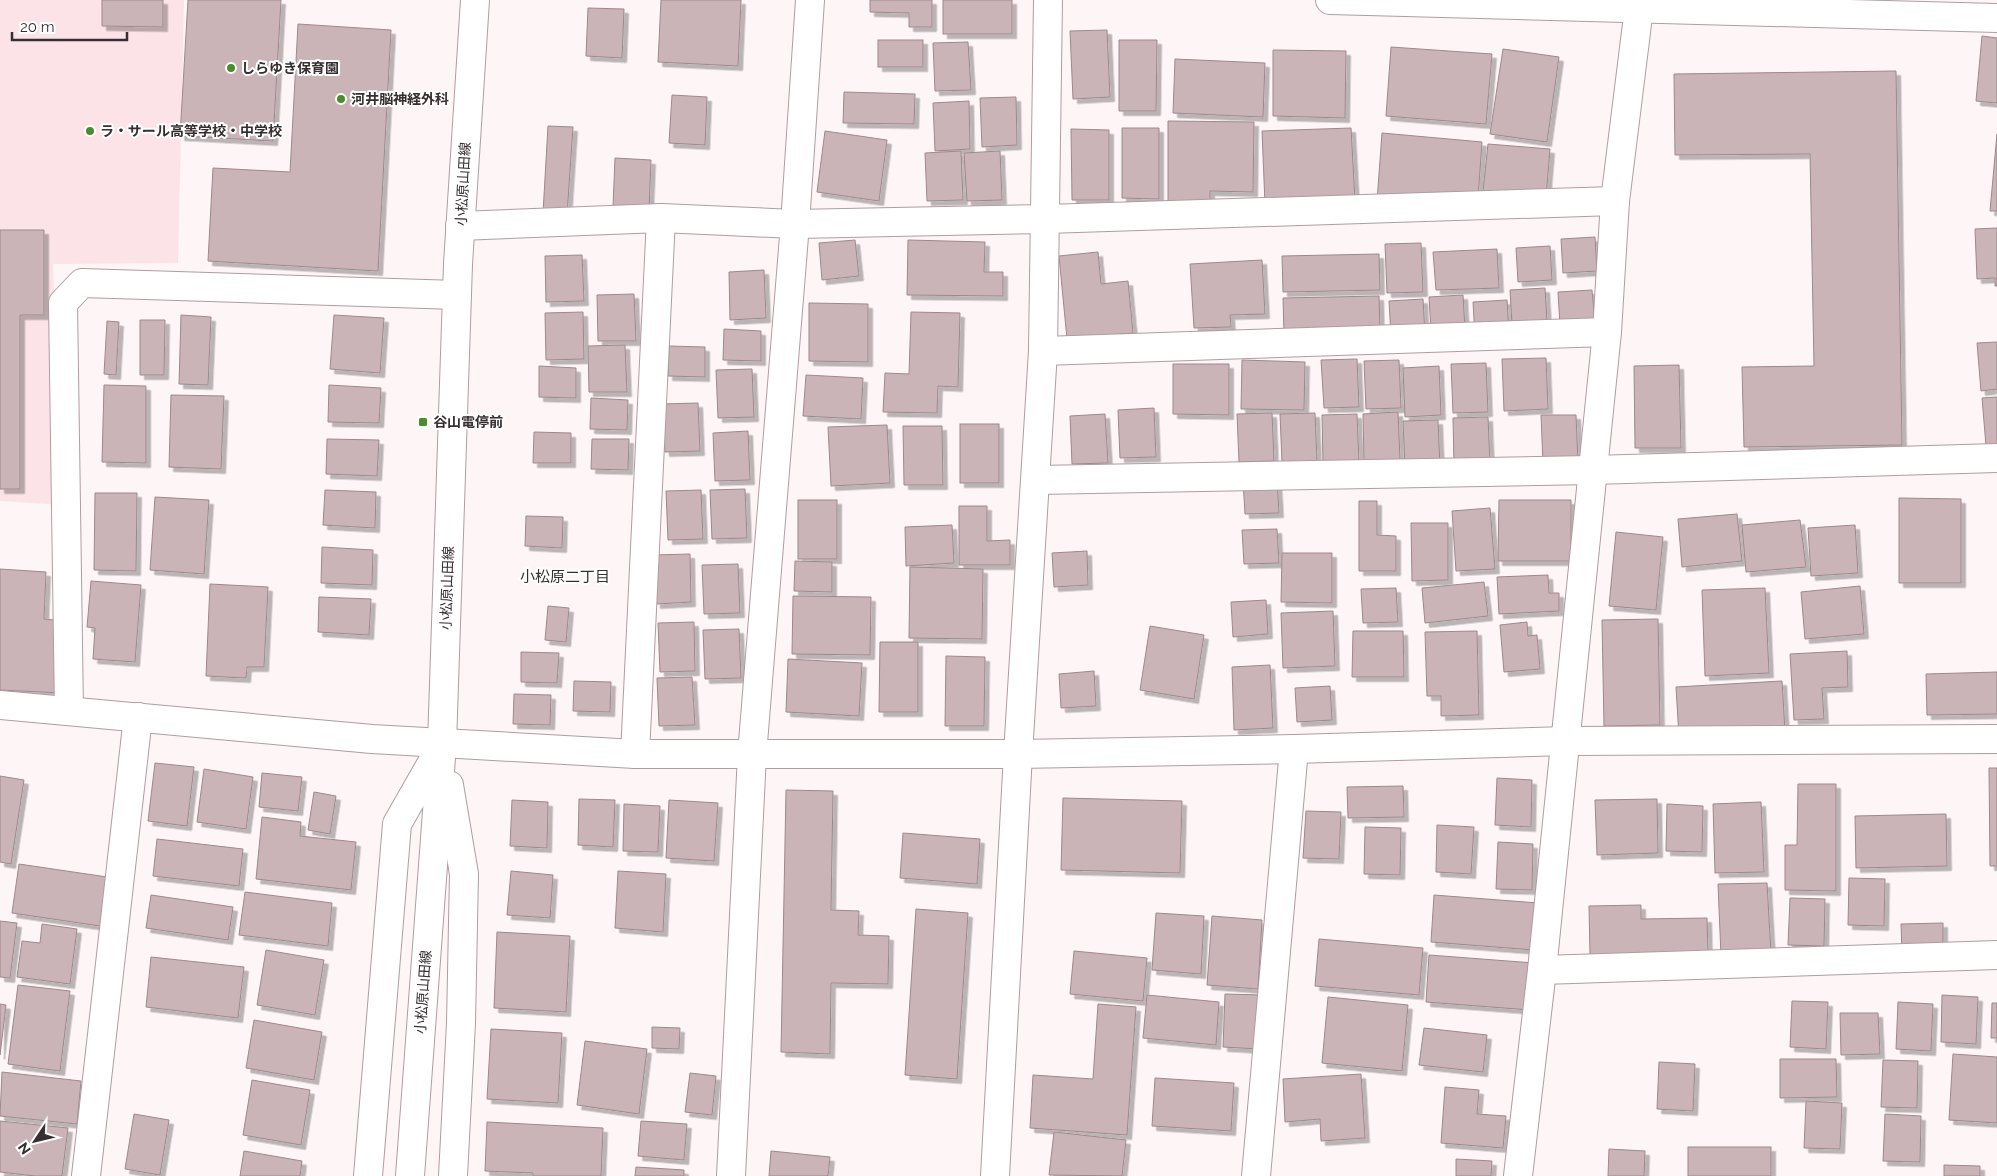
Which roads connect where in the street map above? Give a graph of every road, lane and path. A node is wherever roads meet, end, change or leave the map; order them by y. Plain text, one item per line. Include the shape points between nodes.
1 (475, 0) edge
2 (810, 0) edge
3 (1048, 0) edge
4 (1330, 0) edge
5 (1639, 4) edge
6 (1997, 18) edge
7 (1615, 201) junction
8 (661, 218) junction
9 (1046, 220) junction
10 (795, 224) junction
11 (460, 226) junction
12 (457, 295) junction
13 (1608, 332) junction
14 (1043, 351) junction
15 (1997, 458) edge
16 (1593, 470) junction
17 (1036, 480) junction
18 (0, 705) edge
19 (69, 711) junction
20 (138, 717) junction
21 (1997, 739) edge
22 (1566, 741) junction
23 (442, 744) junction
24 (1294, 749) junction
25 (635, 754) junction
26 (1018, 754) junction
27 (752, 755) junction
28 (1997, 955) edge
29 (1542, 970) junction
30 (86, 1176) edge
31 (368, 1176) edge
32 (410, 1176) edge
33 (453, 1176) edge
34 (731, 1176) edge
35 (995, 1176) edge
36 (1256, 1176) edge
37 (1518, 1176) edge

1 - 11 street, 小松原山田線
2 - 10 street
3 - 9 street
4 - 5 street
5 - 6 street
5 - 7 street
7 - 9 street
7 - 13 street
8 - 10 street
8 - 11 street
8 - 25 street
9 - 10 street
9 - 14 street
10 - 27 street
11 - 12 street, 小松原山田線
12 - 19 street via 82,283 63,303
12 - 23 street, 小松原山田線
13 - 14 street
13 - 16 street
14 - 17 street
15 - 16 street
16 - 17 street
16 - 22 street
17 - 26 street
18 - 19 street
19 - 20 street
20 - 23 street
20 - 30 street
21 - 22 street
22 - 24 street
22 - 29 street
23 - 25 street
23 - 31 street via 397,824
23 - 32 street, 小松原山田線
23 - 33 street via 464,874 462,1023
24 - 26 street
24 - 36 street
25 - 27 street
26 - 27 street
26 - 35 street
27 - 34 street
28 - 29 street
29 - 37 street

